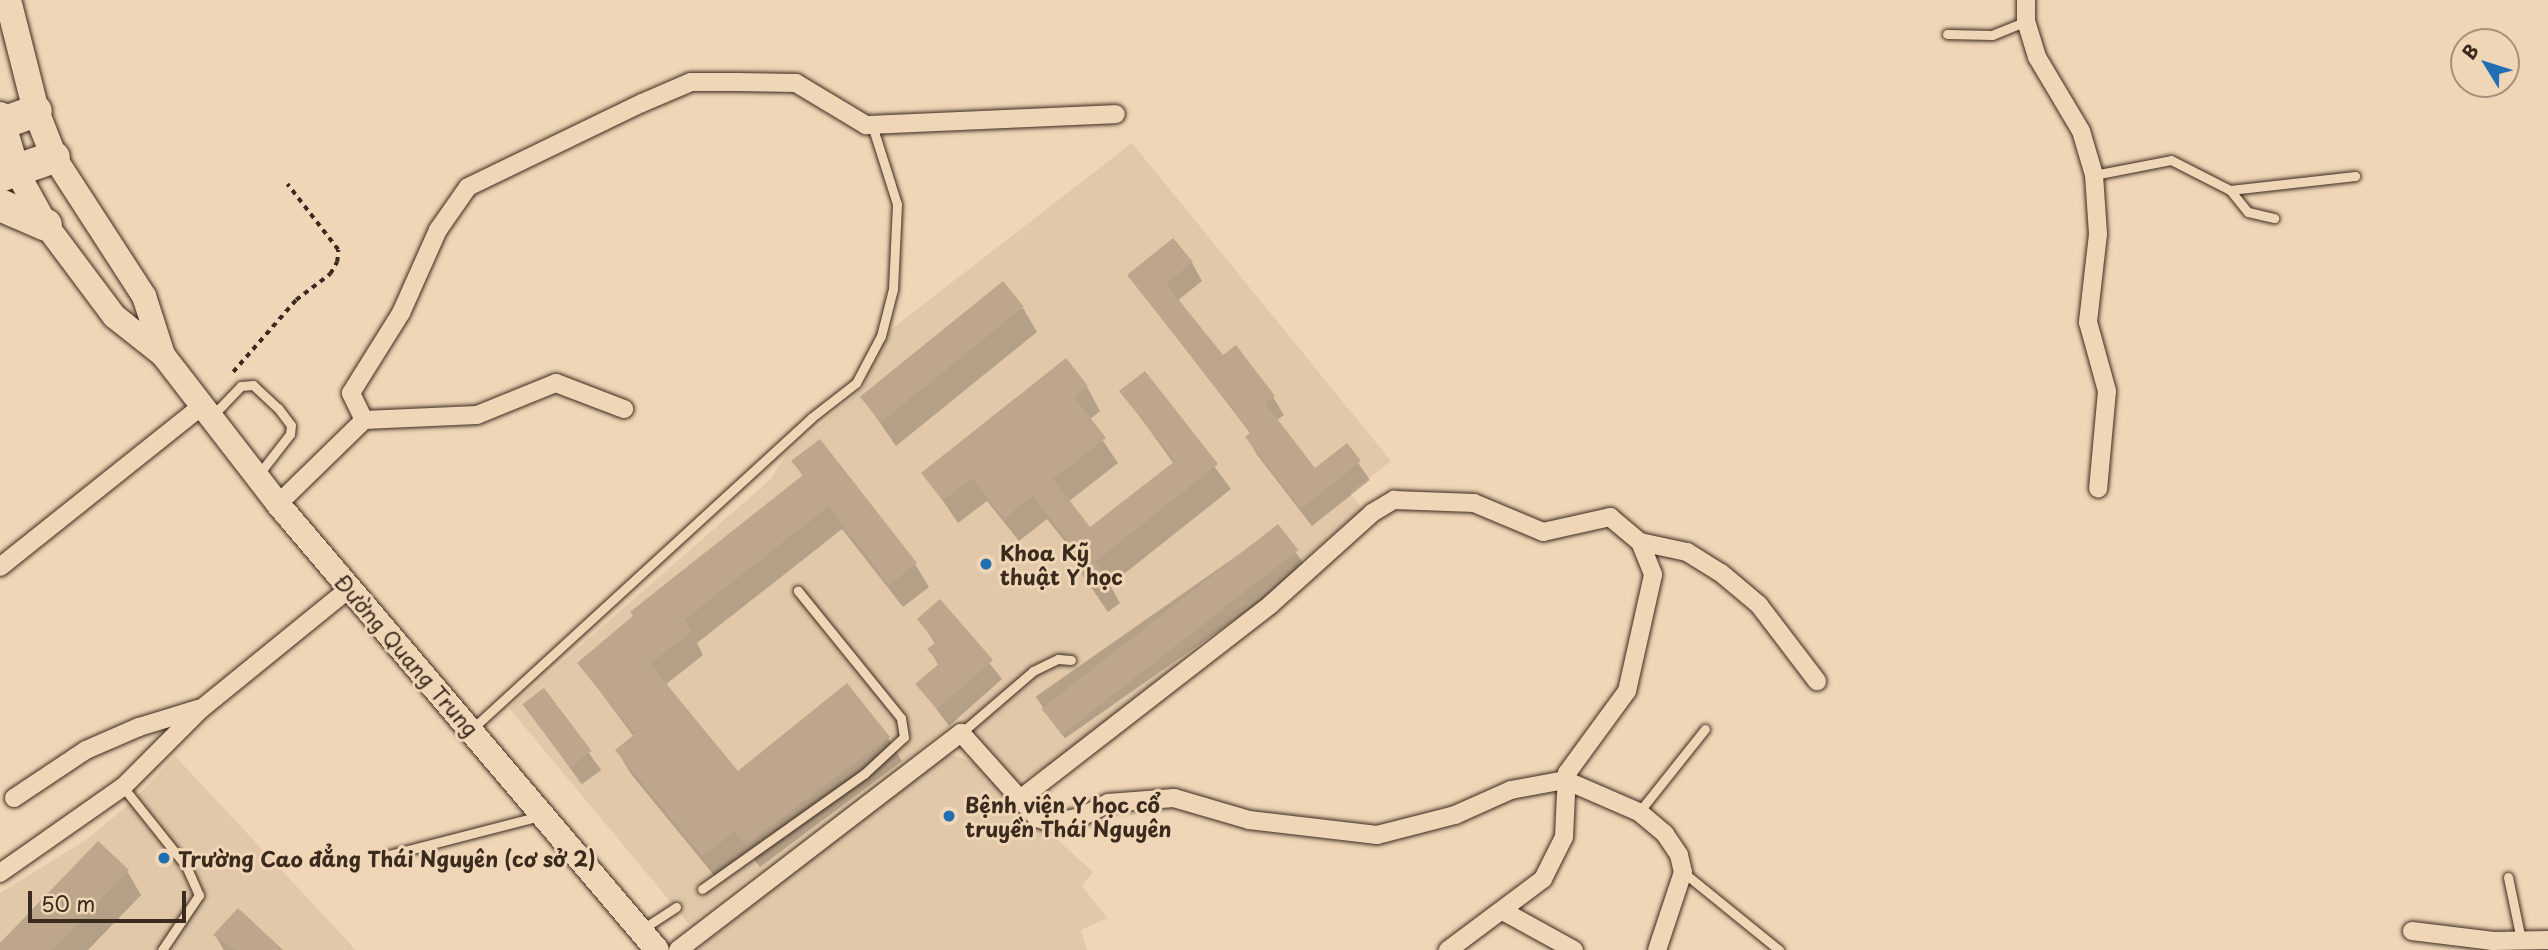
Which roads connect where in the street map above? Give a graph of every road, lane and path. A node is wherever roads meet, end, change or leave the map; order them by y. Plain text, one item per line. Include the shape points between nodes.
1 (8, 0) edge
2 (2026, 0) edge
3 (2026, 21) junction
4 (1947, 34) dead end
5 (36, 111) junction
6 (1116, 114) dead end
7 (1, 121) edge
8 (872, 125) junction
9 (54, 157) junction
10 (9, 174) edge
11 (2094, 175) junction
12 (2355, 176) dead end
13 (287, 184) dead end
14 (2230, 190) junction
15 (0, 205) edge
16 (2274, 218) dead end
17 (46, 225) junction
18 (163, 355) junction
19 (205, 407) junction
20 (624, 408) dead end
21 (364, 420) junction
22 (257, 476) junction
23 (2098, 489) dead end
24 (278, 504) junction
25 (1640, 542) junction
26 (0, 567) edge
27 (350, 588) junction
28 (798, 591) dead end
29 (1071, 660) dead end
30 (1817, 681) dead end
31 (201, 709) junction
32 (472, 729) junction
33 (1705, 729) dead end
34 (961, 733) junction
35 (1565, 780) junction
36 (123, 787) junction
37 (14, 798) dead end
38 (1020, 799) junction
39 (1639, 812) junction
40 (543, 816) junction
41 (385, 856) dead end
42 (1683, 872) junction
43 (0, 873) edge
44 (2508, 877) dead end
45 (702, 889) dead end
46 (676, 906) dead end
47 (1503, 911) junction
48 (640, 930) junction
49 (2412, 931) dead end
50 (2521, 940) junction
51 (2548, 940) edge
52 (162, 950) edge
53 (657, 950) edge
54 (678, 950) edge
55 (1448, 950) edge
56 (1574, 950) edge
57 (1657, 950) edge
58 (1779, 950) edge

1 - 5 main road, Đường Quang Trung
2 - 3 street
3 - 4 lane via 1992,35
3 - 11 street via 2037,57 2081,131
5 - 7 highway
5 - 9 main road, Đường Quang Trung
6 - 8 street
7 - 10 main road, Đường Quang Trung
8 - 21 street via 845,116 796,83 691,82 468,187 438,230 401,313 351,393
8 - 32 lane via 897,204 893,289 881,336 856,383 811,418
9 - 10 highway
9 - 18 main road, Đường Quang Trung via 144,296
10 - 17 main road, Đường Quang Trung
11 - 14 lane via 2171,160
11 - 23 street via 2098,234 2088,322 2107,391
12 - 14 lane
13 - 19 path via 338,250 337,261 330,274 296,300
14 - 16 lane via 2248,212
15 - 17 highway
17 - 18 main road, Đường Quang Trung via 114,316
18 - 19 main road, Đường Quang Trung
19 - 22 main road, Đường Quang Trung
19 - 22 lane via 253,385 291,425 282,446
19 - 26 street
20 - 21 street via 556,383 477,415
21 - 24 street
22 - 24 main road, Đường Quang Trung
24 - 27 main road, Đường Quang Trung
25 - 30 street via 1687,552 1721,573 1759,605
25 - 35 street via 1653,575 1627,691 1572,762
25 - 38 street via 1610,517 1543,532 1474,503 1394,500 1372,513 1270,605
27 - 31 street
27 - 32 main road, Đường Quang Trung
28 - 45 lane via 901,718 904,737 864,774
29 - 34 lane via 1058,659 1033,671
31 - 36 street
31 - 37 street via 139,727 86,750
32 - 40 main road, Đường Quang Trung
33 - 39 lane
34 - 38 street
34 - 54 street
35 - 38 street via 1511,790 1455,815 1377,835 1249,820 1174,798 1108,803 1080,817 1052,823 1037,818
35 - 39 street
35 - 47 street via 1564,836 1559,854 1542,879
36 - 43 street
36 - 52 lane via 186,866 199,895
39 - 42 street via 1665,835 1679,855
40 - 41 lane
40 - 48 main road, Đường Quang Trung
42 - 57 street
42 - 58 lane
44 - 50 lane
46 - 48 lane
47 - 55 street
47 - 56 street
48 - 53 main road, Đường Quang Trung
49 - 50 street
50 - 51 street

